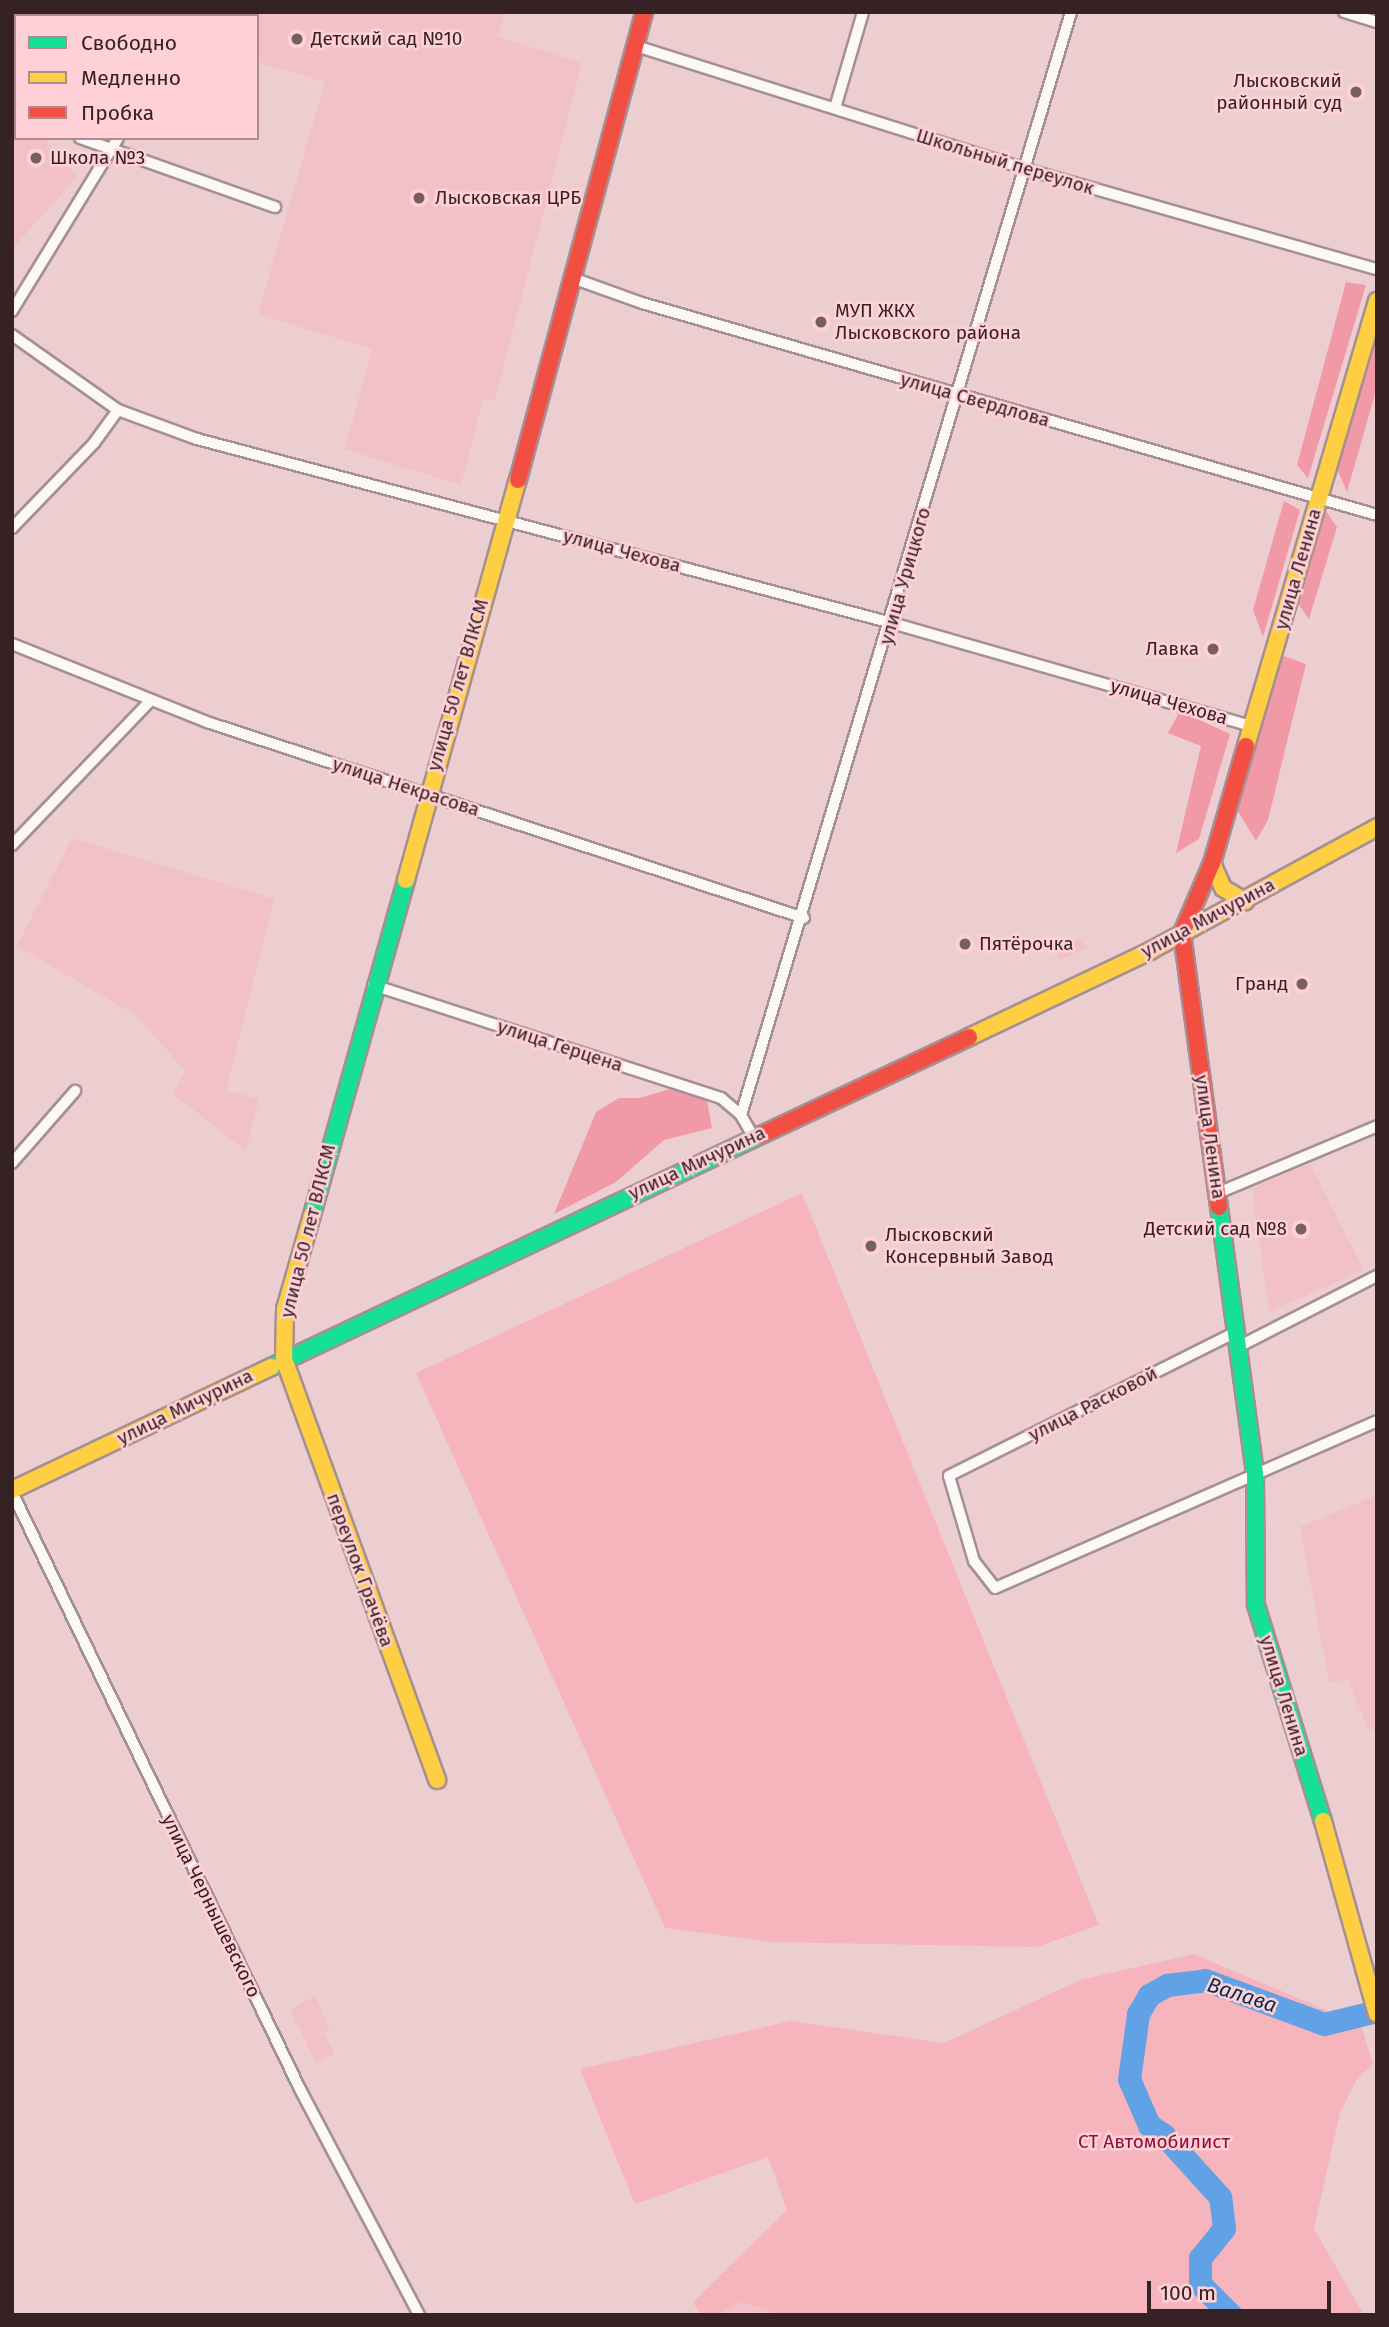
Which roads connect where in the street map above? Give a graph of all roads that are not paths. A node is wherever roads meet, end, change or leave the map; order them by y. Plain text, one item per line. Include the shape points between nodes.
1 (644, 12) edge
2 (863, 12) edge
3 (1071, 12) edge
4 (1344, 12) edge
5 (1377, 22) edge
6 (636, 46) junction
7 (835, 108) junction
8 (94, 140) edge
9 (116, 143) edge
10 (1026, 169) junction
11 (275, 207) dead end
12 (1377, 270) edge
13 (575, 279) junction
14 (1377, 301) edge
15 (12, 311) edge
16 (12, 335) edge
17 (958, 395) junction
18 (118, 410) junction
19 (1319, 498) junction
20 (1377, 515) edge
21 (504, 520) junction
22 (12, 528) edge
23 (892, 623) junction
24 (12, 644) edge
25 (150, 701) junction
26 (1252, 726) junction
27 (427, 794) junction
28 (1377, 827) edge
29 (12, 845) edge
30 (1212, 863) junction
31 (1245, 901) junction
32 (804, 918) junction
33 (1182, 933) junction
34 (373, 985) junction
35 (75, 1091) dead end
36 (741, 1115) junction
37 (1377, 1126) edge
38 (753, 1136) junction
39 (12, 1163) edge
40 (1218, 1193) junction
41 (1377, 1276) edge
42 (1239, 1338) junction
43 (284, 1359) junction
44 (1377, 1421) edge
45 (1255, 1474) junction
46 (12, 1491) edge
47 (437, 1780) dead end
48 (1377, 2014) edge
49 (419, 2315) edge

1 - 6 main road, улица 50 лет ВЛКСМ
2 - 7 street
3 - 10 street, улица Урицкого
4 - 5 street
6 - 7 street, Школьный переулок
6 - 13 main road, улица 50 лет ВЛКСМ
7 - 10 street, Школьный переулок
8 - 9 street
9 - 11 street
9 - 15 street
10 - 12 street, Школьный переулок
10 - 17 street, улица Урицкого
13 - 17 street, улица Свердлова
13 - 21 main road, улица 50 лет ВЛКСМ
14 - 19 main road, улица Ленина
16 - 18 street, улица Чехова
17 - 19 street, улица Свердлова
17 - 23 street, улица Урицкого
18 - 21 street, улица Чехова via 197,439
18 - 22 street via 94,443
19 - 20 street, улица Свердлова
19 - 26 main road, улица Ленина
21 - 23 street, улица Чехова
21 - 27 main road, улица 50 лет ВЛКСМ
23 - 26 street, улица Чехова
23 - 32 street, улица Урицкого
24 - 25 street, улица Некрасова
25 - 27 street, улица Некрасова
25 - 29 street
26 - 30 main road, улица Ленина
27 - 32 street, улица Некрасова
27 - 34 main road, улица 50 лет ВЛКСМ
28 - 31 main road, улица Мичурина
30 - 31 main road via 1223,888
30 - 33 main road, улица Ленина
31 - 33 main road, улица Мичурина
32 - 36 street, улица Урицкого
33 - 38 main road, улица Мичурина
33 - 40 main road, улица Ленина
34 - 36 street, улица Герцена via 721,1098
34 - 43 main road, улица 50 лет ВЛКСМ via 285,1309
35 - 39 street
36 - 38 street
37 - 40 street
38 - 43 main road, улица Мичурина
40 - 42 main road, улица Ленина
41 - 42 street, улица Расковой
42 - 45 main road, улица Ленина
42 - 45 street, улица Расковой via 948,1476 974,1561 995,1588
43 - 46 main road, улица Мичурина
43 - 47 main road, переулок Грачёва
44 - 45 street
45 - 48 main road, улица Ленина via 1256,1605 1372,1983
46 - 49 street, улица Чернышевского via 300,2089

